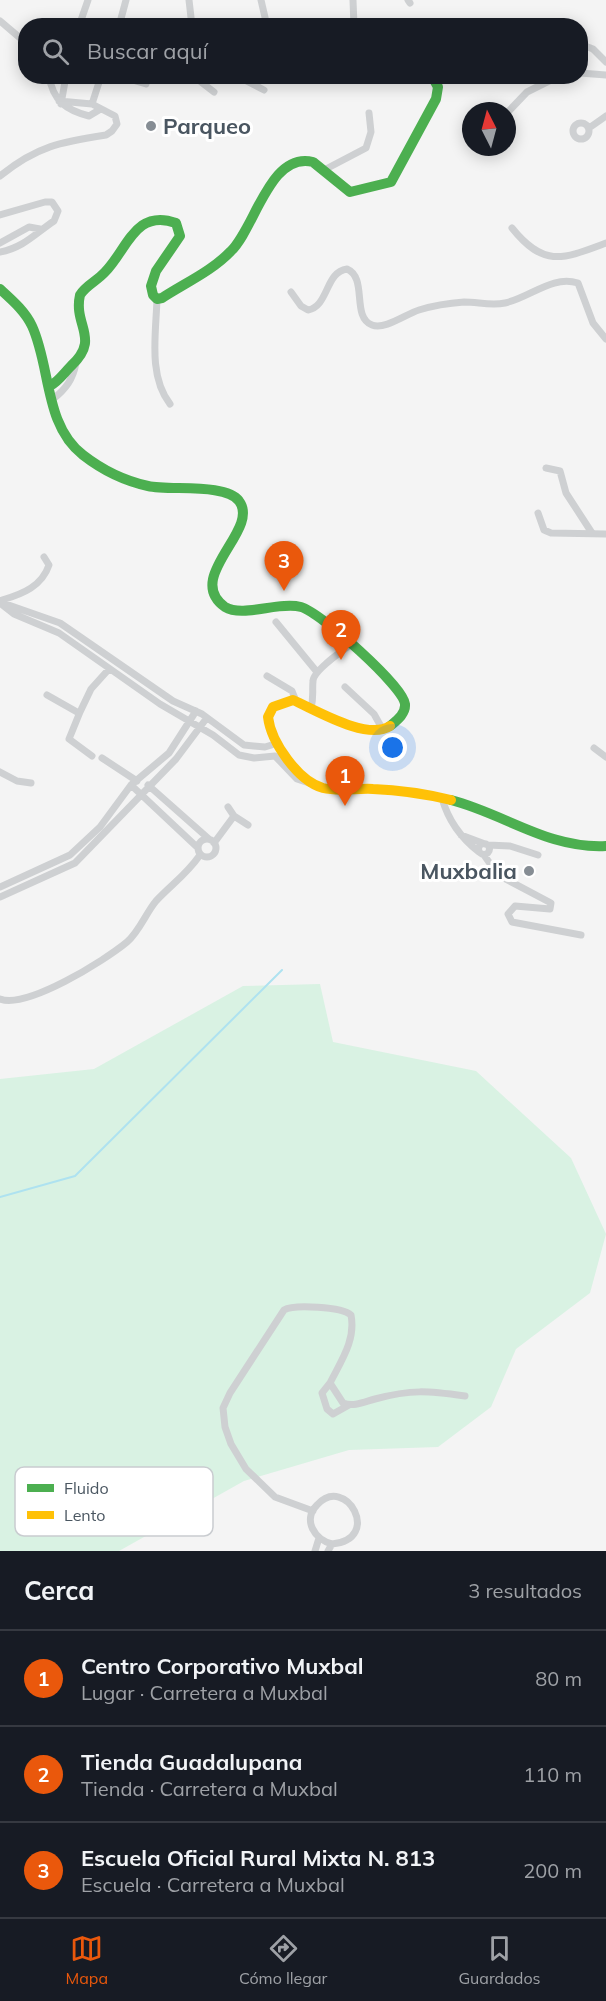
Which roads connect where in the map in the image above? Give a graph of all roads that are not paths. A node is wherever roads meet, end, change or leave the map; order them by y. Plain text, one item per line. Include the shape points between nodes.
1 (88, 0) edge
2 (126, 0) edge
3 (189, 0) edge
4 (261, 0) edge
5 (353, 0) edge
6 (82, 18) edge
7 (121, 18) edge
8 (191, 18) edge
9 (265, 18) edge
10 (354, 18) edge
11 (0, 21) edge
12 (18, 36) edge
13 (588, 47) edge
14 (606, 62) edge
15 (588, 74) edge
16 (606, 75) edge
17 (53, 84) edge
18 (64, 84) edge
19 (97, 84) edge
20 (204, 84) edge
21 (252, 84) edge
22 (436, 84) edge
23 (543, 84) edge
24 (264, 90) dead end
25 (214, 92) dead end
26 (61, 102) junction
27 (88, 104) junction
28 (516, 104) edge
29 (99, 110) junction
30 (369, 113) dead end
31 (85, 115) junction
32 (606, 116) edge
33 (589, 128) dead end
34 (324, 170) junction
35 (0, 176) edge
36 (0, 215) edge
37 (512, 228) dead end
38 (40, 229) junction
39 (10, 237) junction
40 (0, 243) edge
41 (606, 243) edge
42 (17, 247) junction
43 (0, 252) edge
44 (0, 289) edge
45 (291, 291) dead end
46 (157, 298) junction
47 (606, 339) edge
48 (76, 363) junction
49 (50, 386) junction
50 (53, 399) junction
51 (170, 404) dead end
52 (546, 468) dead end
53 (538, 513) dead end
54 (592, 533) junction
55 (606, 534) edge
56 (44, 557) dead end
57 (0, 602) edge
58 (276, 622) dead end
59 (350, 645) junction
60 (109, 669) junction
61 (317, 672) junction
62 (267, 676) dead end
63 (345, 687) dead end
64 (47, 695) dead end
65 (296, 701) junction
66 (311, 709) junction
67 (196, 711) junction
68 (80, 712) junction
69 (206, 719) junction
70 (190, 723) junction
71 (201, 729) junction
72 (383, 730) junction
73 (278, 743) junction
74 (594, 748) dead end
75 (92, 756) dead end
76 (606, 757) edge
77 (102, 758) dead end
78 (0, 772) edge
79 (137, 781) junction
80 (31, 783) dead end
81 (313, 784) junction
82 (149, 787) junction
83 (141, 795) junction
84 (442, 798) junction
85 (228, 807) dead end
86 (234, 816) junction
87 (248, 825) dead end
88 (460, 835) junction
89 (211, 841) junction
90 (486, 844) junction
91 (606, 846) edge
92 (199, 851) junction
93 (481, 854) junction
94 (538, 855) dead end
95 (0, 887) edge
96 (0, 897) edge
97 (580, 935) dead end
98 (0, 999) edge
99 (330, 1383) junction
100 (465, 1396) dead end
101 (349, 1406) junction
102 (313, 1511) junction
103 (319, 1538) junction
104 (332, 1544) junction
105 (315, 1551) edge
106 (328, 1551) edge

1 - 6 street
2 - 7 street
3 - 8 street
4 - 9 street
5 - 10 street
11 - 12 street
13 - 14 street
15 - 16 street
17 - 26 street
18 - 26 street
19 - 27 street
20 - 25 street
21 - 24 street
22 - 34 main road via 436,99 391,182 350,192
23 - 28 street
26 - 27 street
26 - 31 street via 68,110
27 - 29 street
27 - 31 street
29 - 31 street
29 - 35 street via 117,118 112,131 58,142
30 - 34 street via 371,132 366,148
32 - 33 street
34 - 46 main road via 307,160 288,165 279,172 231,252
36 - 38 street via 52,202 57,218
37 - 41 street via 531,249 555,259
38 - 39 street via 29,227
38 - 42 street via 36,236
39 - 40 street
39 - 42 street
42 - 43 street
44 - 49 main road via 14,299 32,325
45 - 47 street via 301,306 314,309 335,275 347,269 356,279 364,318 380,326 420,309 465,302 506,303 566,279 578,283 593,323
46 - 48 main road via 152,290 153,277 180,236 176,223 168,218 147,222 129,237 108,269 82,292 80,313 87,346
46 - 51 street via 156,376 161,393
48 - 49 main road
48 - 50 street via 64,390
49 - 50 main road
50 - 59 main road via 64,433 84,456 137,484 221,491 238,500 243,523 212,574 212,589 229,610 303,607 322,616
52 - 54 street via 560,471 567,493
53 - 54 street via 547,532
54 - 55 street
56 - 57 street via 49,565 41,581 21,595
57 - 60 street via 14,614 59,633
57 - 67 street via 60,623 173,701
58 - 61 street
59 - 61 street
59 - 72 main road via 387,676 405,700 402,714
60 - 68 street via 91,689
60 - 70 street
61 - 66 street
62 - 65 street via 292,691
63 - 72 street via 374,714
64 - 68 street
65 - 66 main road
65 - 73 main road via 285,701 269,712 269,725
66 - 72 main road via 359,729
67 - 69 street
67 - 70 street
68 - 75 street via 69,739
69 - 71 street
69 - 73 street via 244,745 265,747
70 - 71 street
70 - 79 street via 169,753
71 - 81 street via 239,755 274,756 297,780
71 - 82 street
73 - 81 main road
74 - 76 street
77 - 79 street
78 - 80 street
79 - 82 street
79 - 83 street
79 - 95 street via 100,827 70,855
81 - 84 main road
82 - 83 street
82 - 89 street
83 - 92 street
83 - 96 street via 75,863
84 - 88 street
84 - 91 main road via 559,843
85 - 86 street
86 - 87 street
86 - 89 street
88 - 90 street
88 - 93 street
89 - 92 street via 200,842
89 - 92 street via 216,848 214,854 206,857
90 - 93 street via 489,851
90 - 94 street via 510,846
92 - 98 street via 188,874 157,900 129,941 74,976 27,999
93 - 97 street via 498,875 551,903 550,909 515,906 508,914 513,922
99 - 101 street via 335,1394
99 - 101 street via 322,1393 327,1409 333,1414
99 - 102 street via 345,1358 351,1315 341,1309 288,1307 278,1315 223,1408 231,1444 246,1469 276,1497
100 - 101 street via 422,1390
102 - 103 street via 311,1525
102 - 104 street via 331,1497 353,1505 357,1528 347,1540
103 - 104 street
103 - 105 street
104 - 106 street

